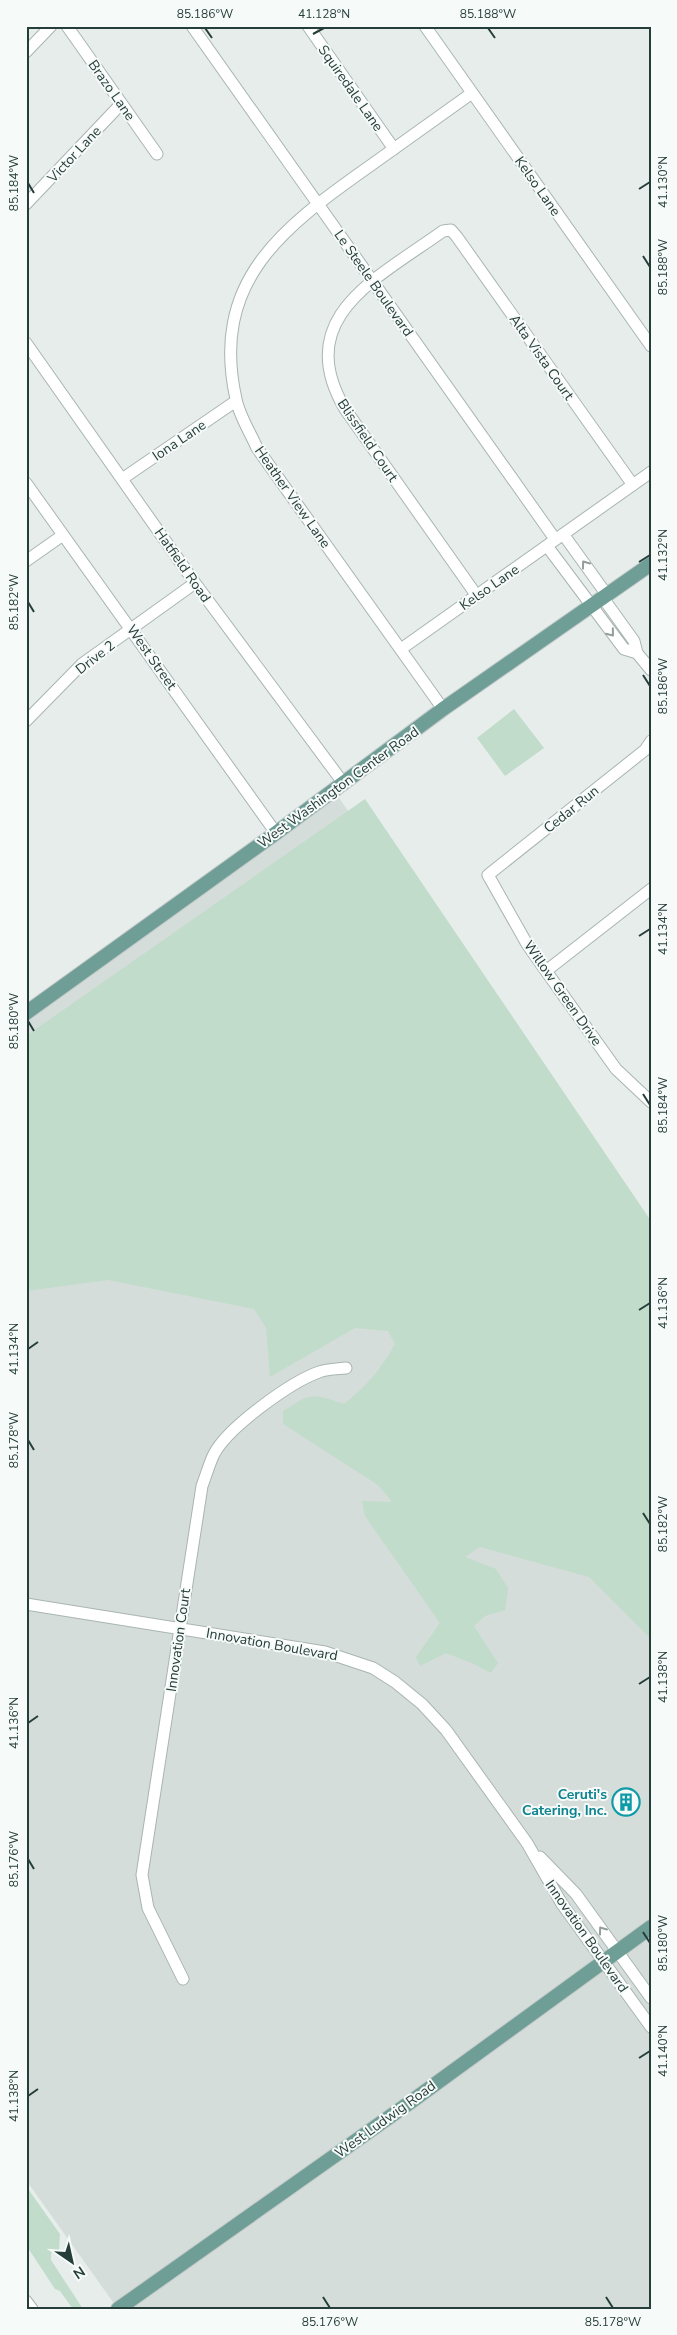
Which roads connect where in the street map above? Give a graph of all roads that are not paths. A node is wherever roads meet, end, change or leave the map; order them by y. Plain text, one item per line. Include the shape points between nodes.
1 (51, 26) edge
2 (67, 26) edge
3 (192, 26) edge
4 (308, 26) edge
5 (425, 26) edge
6 (26, 52) edge
7 (472, 93) junction
8 (121, 104) junction
9 (394, 149) junction
10 (157, 154) dead end
11 (317, 203) junction
12 (26, 204) edge
13 (451, 230) joint
14 (373, 282) junction
15 (26, 343) edge
16 (651, 346) edge
17 (236, 401) junction
18 (651, 472) edge
19 (122, 479) junction
20 (26, 482) edge
21 (633, 485) junction
22 (63, 535) junction
23 (555, 540) junction
24 (26, 562) edge
25 (651, 564) edge
26 (195, 583) junction
27 (477, 596) junction
28 (605, 596) junction
29 (590, 607) junction
30 (132, 629) junction
31 (401, 649) junction
32 (637, 653) junction
33 (651, 670) edge
34 (443, 709) junction
35 (26, 721) edge
36 (651, 741) edge
37 (344, 784) junction
38 (276, 834) junction
39 (488, 875) joint
40 (651, 889) edge
41 (546, 971) junction
42 (26, 1013) edge
43 (651, 1102) edge
44 (346, 1368) dead end
45 (26, 1604) edge
46 (180, 1629) junction
47 (527, 1843) junction
48 (651, 1927) edge
49 (617, 1951) junction
50 (604, 1961) junction
51 (183, 1980) dead end
52 (651, 1998) edge
53 (651, 2027) edge
54 (26, 2301) edge
55 (32, 2309) edge
56 (118, 2309) edge

1 - 6 street
2 - 8 street, Brazo Lane
3 - 11 street, Le Steele Boulevard
4 - 9 street, Squiredale Lane
5 - 7 street, Kelso Lane
7 - 9 street, Heather View Lane
7 - 16 street, Kelso Lane
8 - 10 street, Brazo Lane
8 - 12 street, Victor Lane
9 - 11 street, Heather View Lane
11 - 14 street, Le Steele Boulevard
11 - 17 street, Heather View Lane via 287,228 264,256 242,294 230,343
13 - 14 street, Blissfield Court via 443,231
13 - 21 street, Alta Vista Court
14 - 23 street, Le Steele Boulevard
14 - 27 street, Blissfield Court via 334,322 328,345 328,368 334,389
15 - 19 street, Hatfield Road
17 - 19 street, Iona Lane
17 - 31 street, Heather View Lane via 257,448
18 - 21 street, Kelso Lane
19 - 26 street, Hatfield Road
20 - 22 street, West Street
21 - 23 street, Kelso Lane
22 - 24 street
22 - 30 street, West Street
23 - 27 street, Kelso Lane
28 -> 23 street, Le Steele Boulevard
23 - 29 street, Le Steele Boulevard
25 - 28 main road, West Washington Center Road
26 - 30 street, Drive 2
26 - 37 street, Hatfield Road
27 - 31 street, Kelso Lane
28 - 29 main road, West Washington Center Road
28 - 32 street, Le Steele Boulevard via 634,641
29 -> 32 street, Le Steele Boulevard via 624,649
29 - 34 main road, West Washington Center Road
30 - 35 street, Drive 2 via 82,664
30 - 38 street, West Street
31 - 34 street, Heather View Lane
32 - 33 street
34 - 37 main road, West Washington Center Road
36 - 39 street, Cedar Run via 645,750
37 - 38 main road, West Washington Center Road
38 - 42 main road, West Washington Center Road
39 - 41 street, Willow Green Drive
40 - 41 street
41 - 43 street, Willow Green Drive via 616,1069
44 - 46 street, Innovation Court via 320,1372 299,1382 248,1417 226,1436 214,1454 202,1486
45 - 46 street, Innovation Boulevard
46 - 47 street, Innovation Boulevard via 325,1652 373,1668 422,1704 446,1730
46 - 51 street, Innovation Court via 142,1875 148,1908
49 -> 47 street, Innovation Boulevard via 576,1894
47 - 50 street, Innovation Boulevard via 562,1904
48 - 49 main road, West Ludwig Road
49 - 50 main road, West Ludwig Road
49 - 52 street, Innovation Boulevard
50 - 53 street, Innovation Boulevard
50 - 56 main road, West Ludwig Road
54 - 55 street

